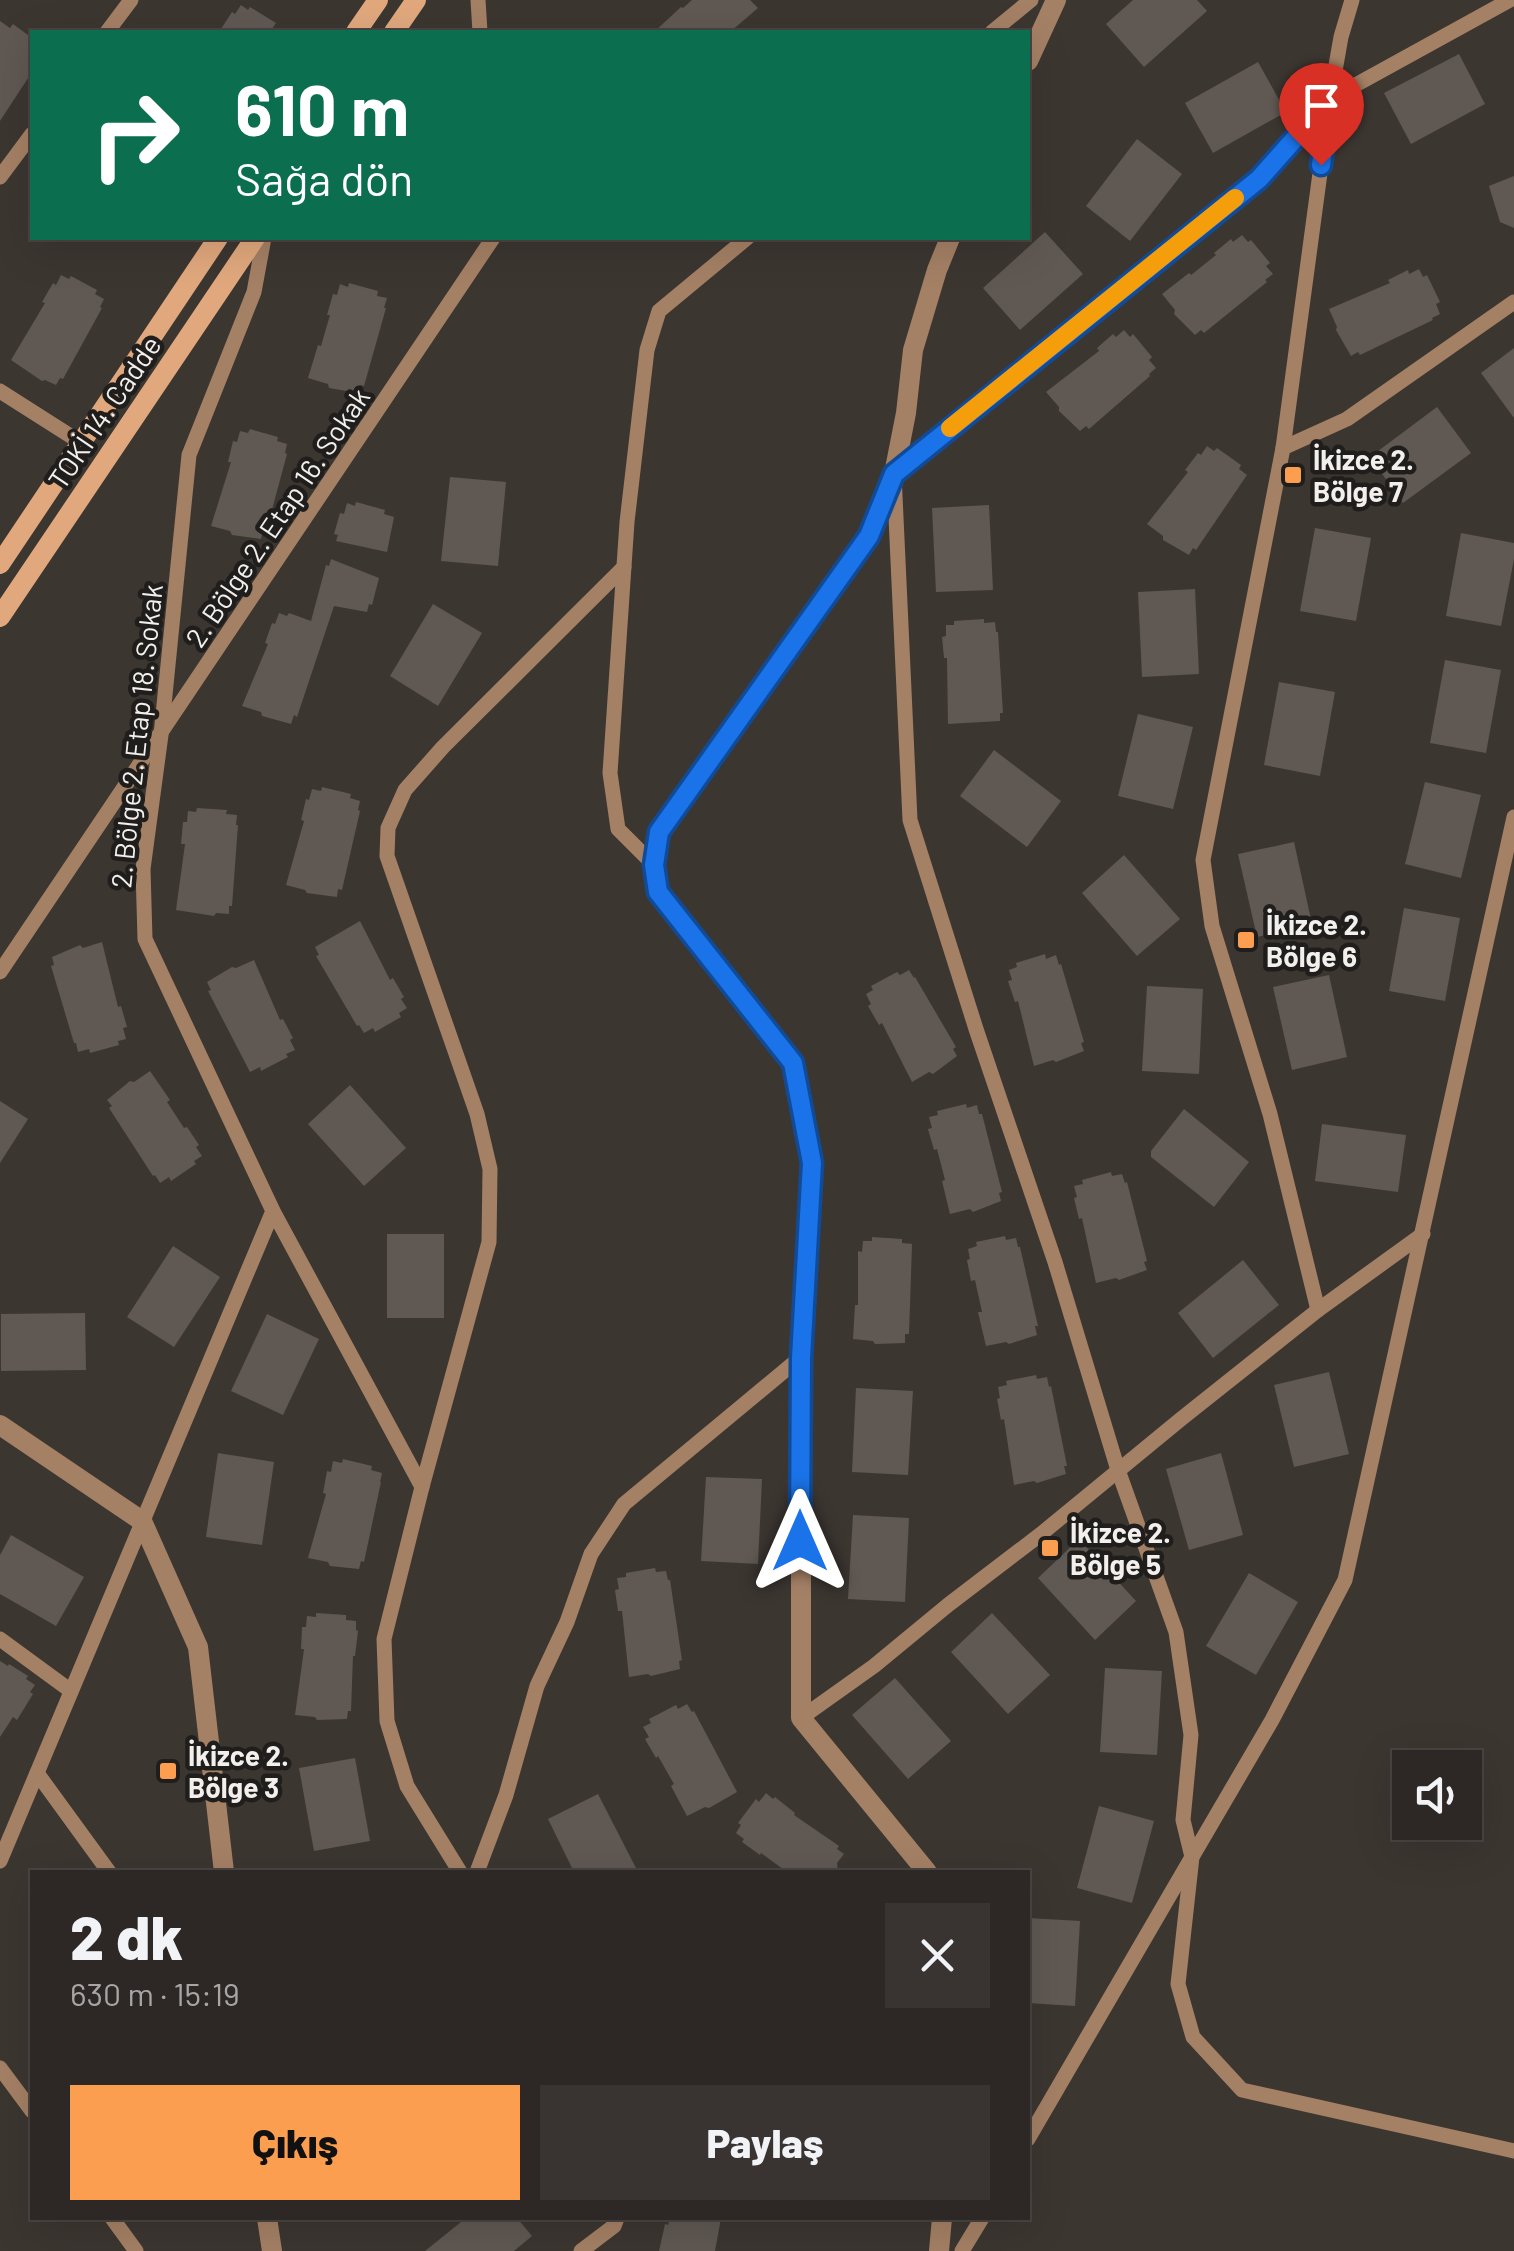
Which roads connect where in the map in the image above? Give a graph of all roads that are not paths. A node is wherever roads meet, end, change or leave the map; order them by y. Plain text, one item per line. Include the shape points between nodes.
1 (131, 0) edge
2 (378, 0) edge
3 (416, 0) edge
4 (478, 0) edge
5 (1031, 0) edge
6 (1056, 0) edge
7 (1352, 0) edge
8 (1510, 0) edge
9 (108, 30) edge
10 (357, 30) edge
11 (395, 30) edge
12 (480, 30) edge
13 (994, 30) edge
14 (1030, 57) edge
15 (1330, 99) junction
16 (30, 137) edge
17 (0, 177) edge
18 (217, 240) edge
19 (254, 240) edge
20 (264, 240) edge
21 (492, 240) edge
22 (746, 240) edge
23 (949, 240) edge
24 (1514, 302) edge
25 (0, 391) edge
26 (80, 442) junction
27 (1284, 448) junction
28 (894, 474) junction
29 (0, 564) edge
30 (624, 567) junction
31 (0, 617) edge
32 (161, 736) junction
33 (1514, 817) edge
34 (1512, 836) edge
35 (654, 865) junction
36 (0, 972) edge
37 (274, 1211) junction
38 (1423, 1234) junction
39 (1318, 1310) junction
40 (801, 1358) junction
41 (0, 1425) edge
42 (1118, 1470) junction
43 (422, 1487) junction
44 (142, 1521) junction
45 (0, 1639) edge
46 (71, 1691) junction
47 (801, 1718) junction
48 (37, 1773) junction
49 (1192, 1857) junction
50 (0, 1861) edge
51 (108, 1870) edge
52 (224, 1870) edge
53 (459, 1870) edge
54 (479, 1870) edge
55 (924, 1870) edge
56 (0, 2068) edge
57 (30, 2108) edge
58 (1030, 2136) edge
59 (1514, 2151) edge
60 (113, 2220) edge
61 (267, 2220) edge
62 (617, 2220) edge
63 (942, 2220) edge
64 (981, 2220) edge
65 (136, 2251) edge
66 (272, 2251) edge
67 (581, 2251) edge
68 (938, 2251) edge
69 (962, 2251) edge

1 - 9 street
2 - 10 main road
3 - 11 main road
4 - 12 street
5 - 13 street
6 - 14 street
7 - 15 street
8 - 15 street
15 - 27 street
15 - 28 street via 1259,179
16 - 17 street
18 - 26 main road, TOKİ 14. Cadde
19 - 31 main road, TOKİ 14. Cadde
20 - 32 street, 2. Bölge 2. Etap 18. Sokak via 254,292 189,455
21 - 32 street, 2. Bölge 2. Etap 16. Sokak
22 - 30 street via 659,312 647,350
23 - 28 street via 913,350
24 - 27 street via 1347,418
25 - 26 street
26 - 29 main road, TOKİ 14. Cadde
27 - 39 street via 1204,860 1212,926 1270,1114
28 - 35 street via 869,536 659,832
28 - 42 street via 910,820
30 - 35 street via 610,773 618,829
30 - 43 street via 443,747 405,790 388,828 387,856 490,1169 489,1242
32 - 36 street, 2. Bölge 2. Etap 16. Sokak
32 - 37 street, 2. Bölge 2. Etap 18. Sokak via 143,869 146,939
33 - 34 street
34 - 38 street
35 - 40 street via 658,892 793,1063 812,1163
37 - 43 street, 2. Bölge 2. Etap 18. Sokak
37 - 44 street
38 - 39 street
38 - 49 street via 1345,1580
39 - 42 street
40 - 47 street
40 - 54 street via 624,1504 592,1554 537,1686
41 - 44 street
42 - 47 street
42 - 49 street via 1176,1632 1191,1735 1184,1820
43 - 53 street via 384,1639 387,1721 408,1786
44 - 46 street
44 - 52 street via 198,1648
45 - 46 street
46 - 48 street
47 - 55 street
48 - 50 street
48 - 51 street
49 - 58 street
49 - 59 street via 1178,1984 1193,2037 1242,2090
56 - 57 street
60 - 65 street
61 - 66 street
62 - 67 street
63 - 68 street
64 - 69 street

